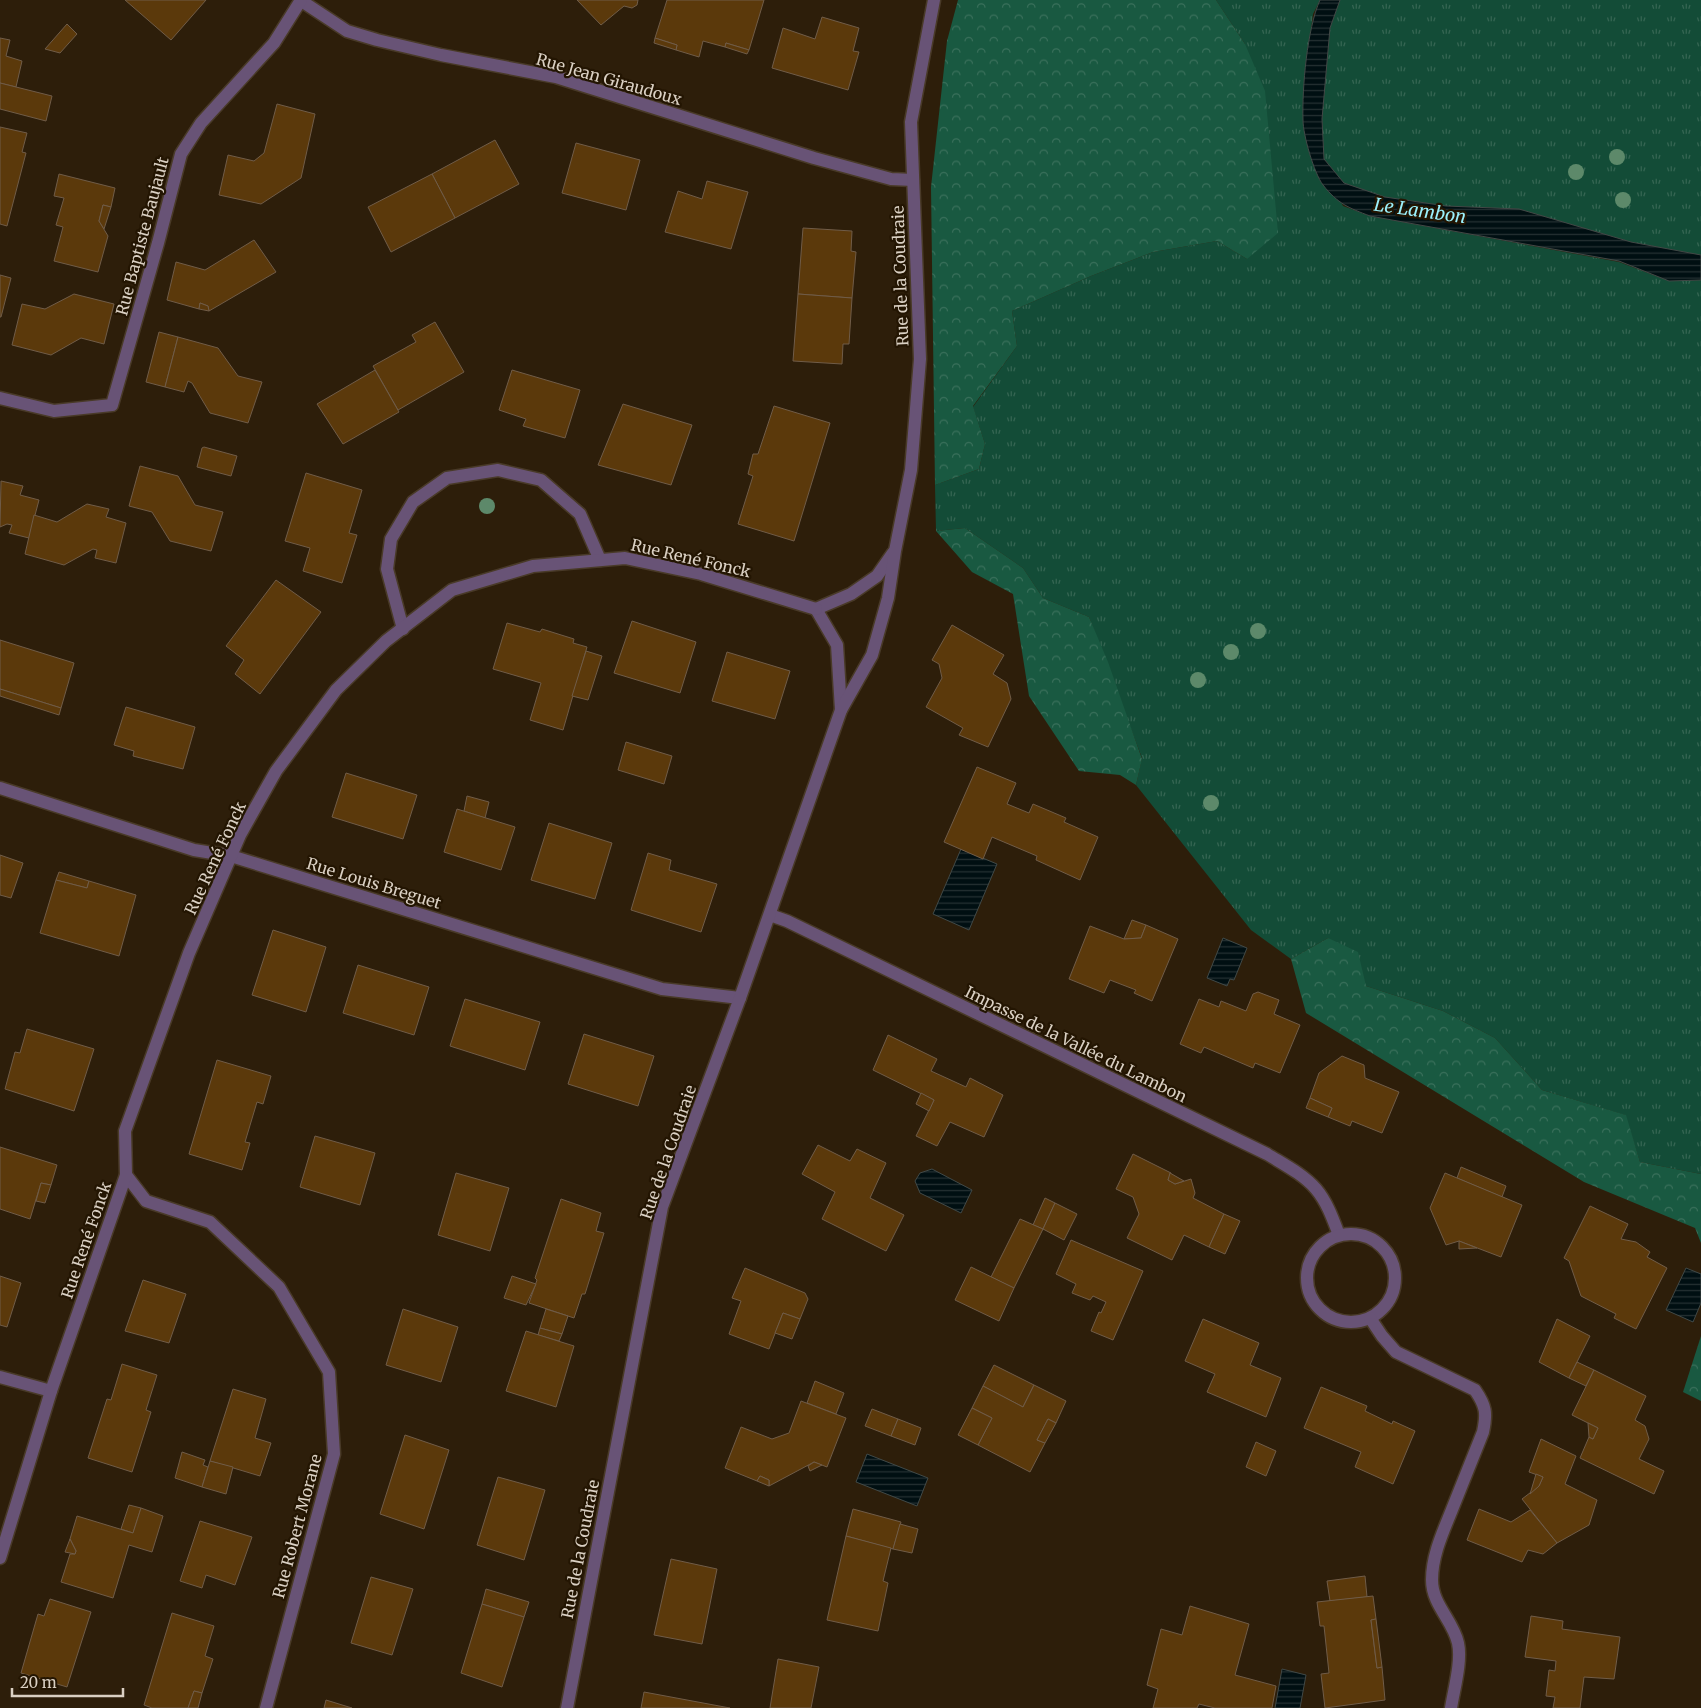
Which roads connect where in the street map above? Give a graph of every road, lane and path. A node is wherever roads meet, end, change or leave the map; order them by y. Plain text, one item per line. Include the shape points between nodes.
1 (300, 0) edge
2 (934, 0) edge
3 (913, 180) junction
4 (0, 398) edge
5 (894, 551) junction
6 (600, 560) junction
7 (816, 609) junction
8 (403, 629) junction
9 (841, 710) junction
10 (0, 788) edge
11 (231, 856) junction
12 (770, 915) junction
13 (740, 998) junction
14 (126, 1175) junction
15 (1339, 1235) junction
16 (1370, 1318) junction
17 (0, 1377) edge
18 (51, 1392) junction
19 (0, 1558) edge
20 (266, 1708) edge
21 (566, 1708) edge
22 (1451, 1708) edge

1 - 3 street, Rue Jean Giraudoux via 347,31 377,40 556,77 814,158 891,179
1 - 4 street, Rue Baptiste Baujault via 274,43 201,123 181,154 112,405 54,411
2 - 3 street, Rue de la Coudraie via 911,122
3 - 5 street, Rue de la Coudraie via 920,359 911,470
5 - 7 street, Rue de la Coudraie via 877,576 851,594
5 - 9 street, Rue de la Coudraie via 888,598 872,655
6 - 7 street, Rue René Fonck via 625,558 702,574
6 - 8 street, Rue René Fonck via 533,566 452,590
6 - 8 street via 580,514 541,480 498,470 447,478 413,502 391,539 387,569
7 - 9 street, Rue de la Coudraie via 837,645
8 - 11 street, Rue René Fonck via 386,641 336,690 276,771
9 - 12 street, Rue de la Coudraie
10 - 11 street, Rue Louis Breguet via 194,850
11 - 13 street, Rue Louis Breguet via 662,989
11 - 14 street, Rue René Fonck via 189,954 125,1131
12 - 13 street, Rue de la Coudraie
12 - 15 street, Impasse de la Vallée du Lambon via 1267,1154 1316,1189 1330,1211
13 - 21 street, Rue de la Coudraie via 662,1207
14 - 18 street, Rue René Fonck
14 - 20 street, Rue Robert Morane via 146,1201 210,1222 278,1287 329,1372 334,1454
15 - 16 street via 1367,1237 1380,1244 1394,1269 1395,1284 1391,1298
15 - 16 street via 1317,1250 1307,1274 1308,1288 1313,1300 1332,1318 1344,1322
16 - 22 street via 1396,1352 1475,1390 1484,1402 1483,1432 1438,1545 1433,1566 1435,1600 1458,1643
17 - 18 street
18 - 19 street, Rue René Fonck

